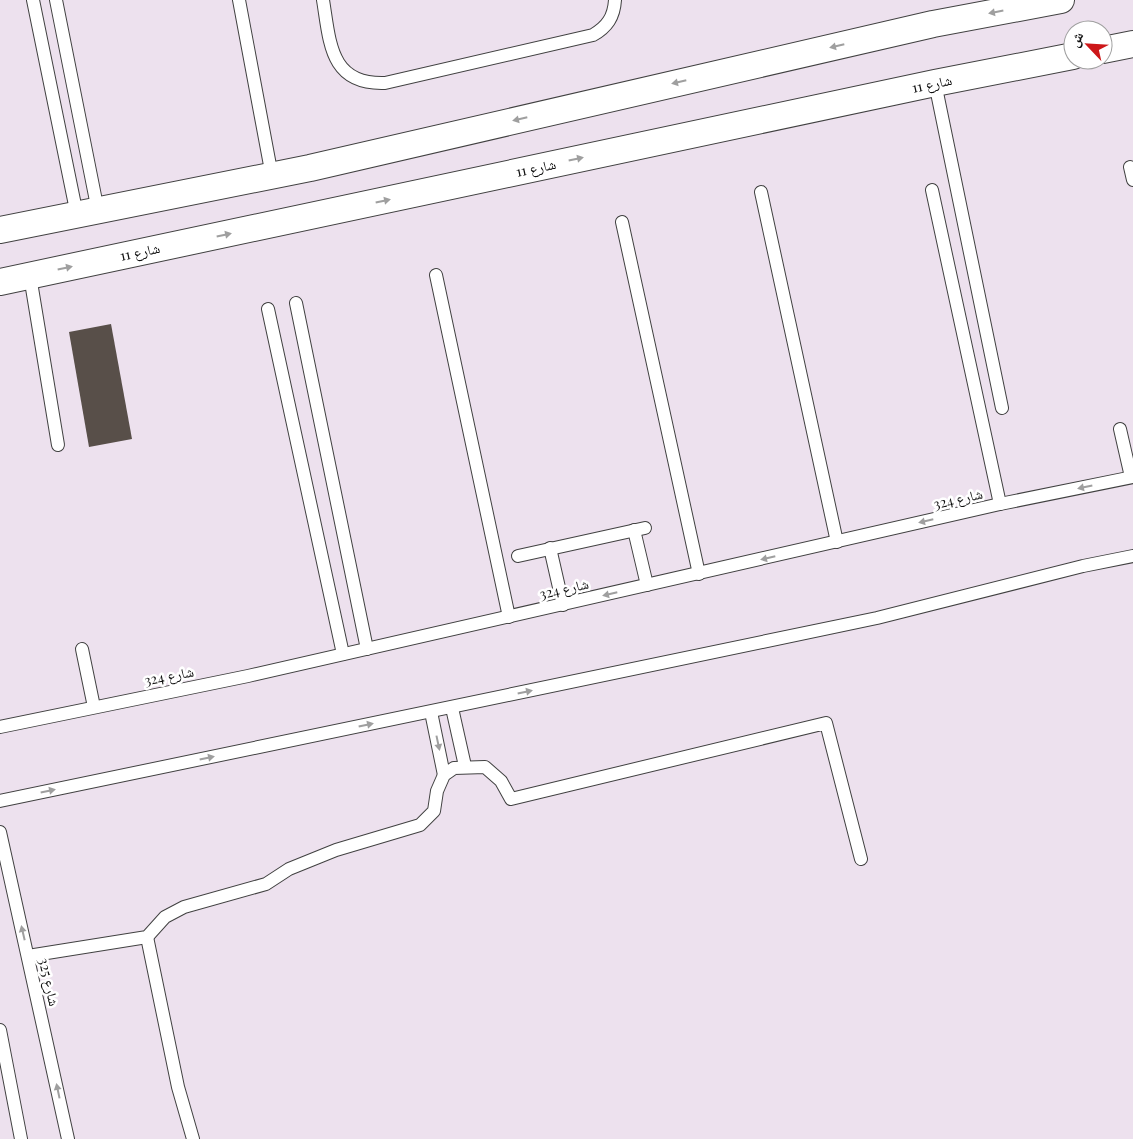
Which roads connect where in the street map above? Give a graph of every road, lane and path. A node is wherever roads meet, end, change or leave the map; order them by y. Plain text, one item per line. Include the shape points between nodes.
1 (33, 0) edge
2 (56, 0) edge
3 (239, 0) edge
4 (323, 0) edge
5 (615, 0) edge
6 (1061, 0) edge
7 (1133, 44) edge
8 (1113, 48) edge
9 (1063, 58) edge
10 (935, 83) junction
11 (272, 176) junction
12 (932, 190) dead end
13 (761, 192) dead end
14 (87, 213) junction
15 (622, 222) dead end
16 (0, 230) edge
17 (436, 275) dead end
18 (30, 276) junction
19 (0, 282) edge
20 (296, 303) dead end
21 (268, 309) dead end
22 (1002, 408) dead end
23 (1120, 429) dead end
24 (58, 445) dead end
25 (1132, 477) edge
26 (1000, 504) junction
27 (837, 542) junction
28 (550, 548) junction
29 (518, 556) dead end
30 (1133, 556) edge
31 (699, 574) junction
32 (647, 585) junction
33 (563, 605) junction
34 (509, 617) junction
35 (82, 649) dead end
36 (366, 649) junction
37 (343, 654) junction
38 (94, 707) junction
39 (452, 708) junction
40 (431, 712) junction
41 (0, 727) edge
42 (465, 766) junction
43 (444, 775) junction
44 (0, 801) edge
45 (0, 832) edge
46 (861, 859) dead end
47 (147, 937) junction
48 (28, 956) junction
49 (0, 1030) edge
50 (5, 1084) edge
51 (21, 1139) edge
52 (68, 1139) edge
53 (193, 1139) edge

1 - 14 lane
2 - 14 lane
3 - 11 lane
4 - 5 lane via 334,58 355,79 370,84 593,36 610,20
6 -> 11 street via 933,24
7 - 8 street
9 - 10 street, شارع 11
18 -> 10 street, شارع 11
10 - 22 lane
11 - 14 street
12 - 26 lane
13 - 27 lane
14 - 16 street
15 - 31 lane
17 - 34 lane
18 - 19 street, شارع 11
18 - 24 lane
20 - 36 lane
21 - 37 lane
23 - 25 lane
25 -> 26 lane, شارع 324
26 -> 27 lane, شارع 324
27 -> 31 lane, شارع 324
28 - 29 lane
28 - 32 lane via 640,529
28 - 33 lane
39 -> 30 lane via 877,618
31 - 32 lane, شارع 324
32 -> 33 lane, شارع 324
33 - 34 lane, شارع 324
34 - 36 lane, شارع 324
35 - 38 lane
36 - 37 lane, شارع 324
37 - 38 lane, شارع 324
38 - 41 lane, شارع 324
39 - 40 lane
39 - 42 lane
40 -> 43 lane
44 -> 40 lane
42 - 43 lane
42 - 46 lane via 485,767 501,781 511,799 826,723
43 - 47 lane via 434,811 420,825 336,850 289,869 266,884 184,908 165,917
48 -> 45 lane, شارع 325
47 - 48 lane
47 - 53 lane via 178,1088
52 -> 48 lane, شارع 325
49 - 50 lane
50 - 51 lane

